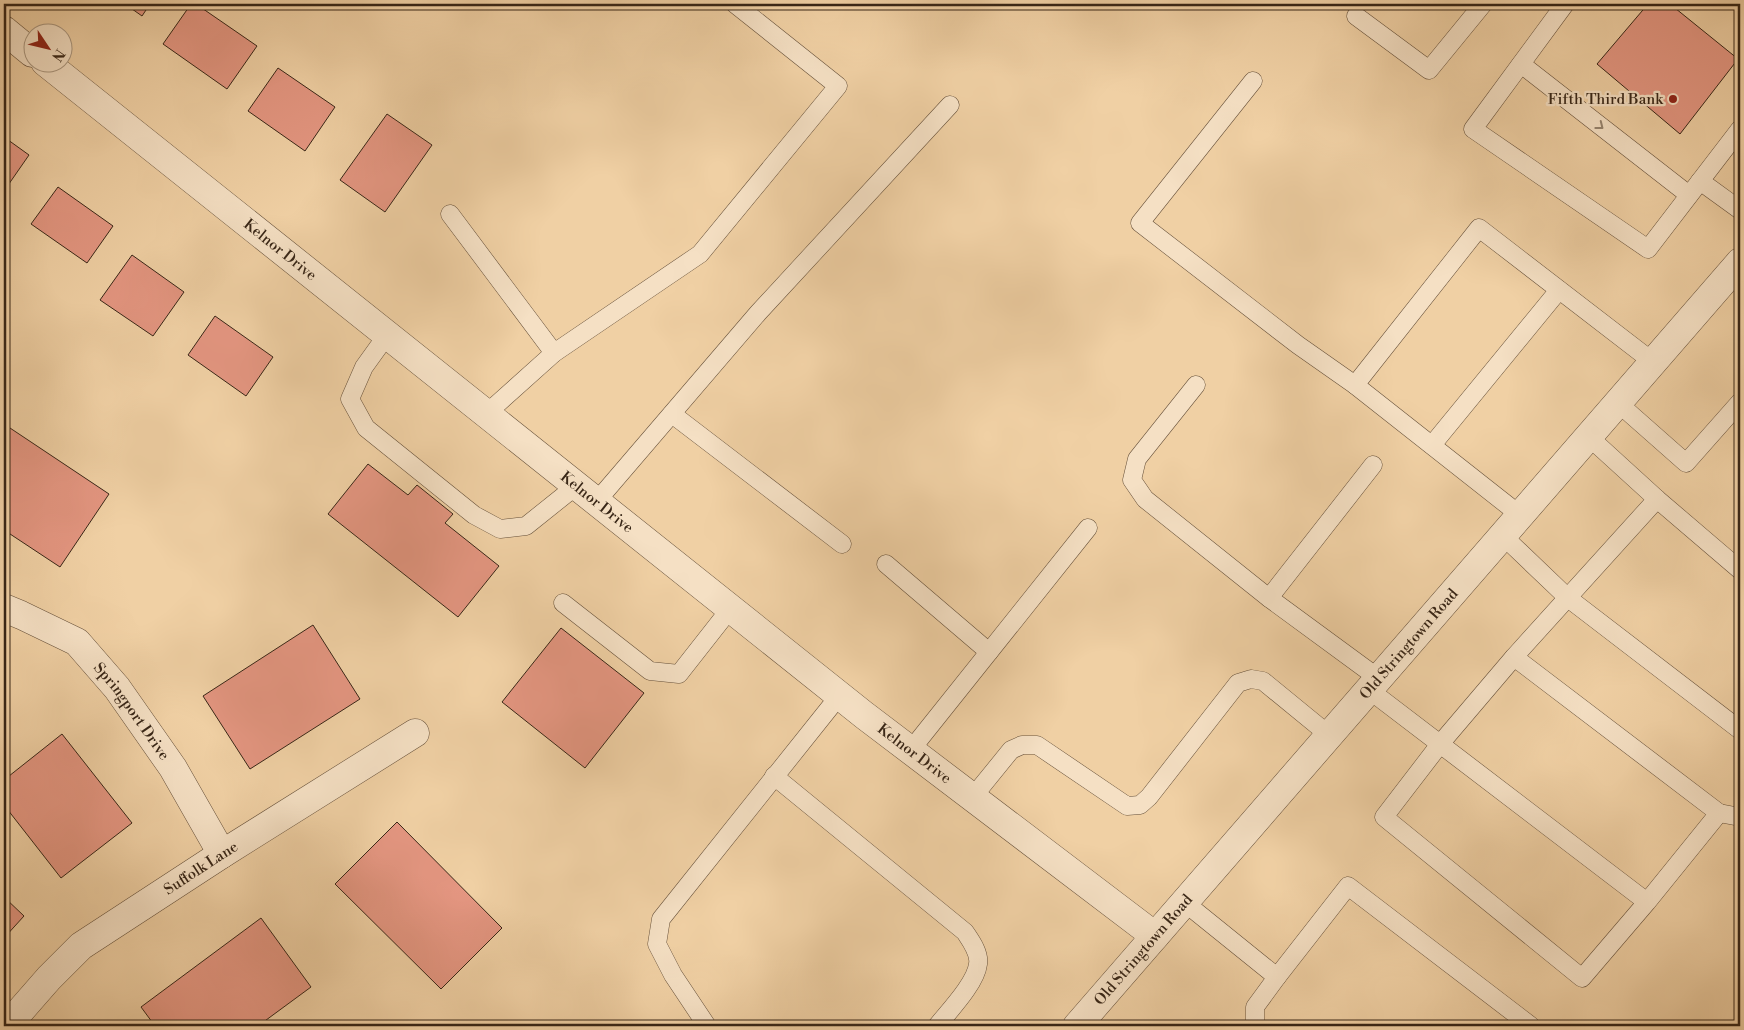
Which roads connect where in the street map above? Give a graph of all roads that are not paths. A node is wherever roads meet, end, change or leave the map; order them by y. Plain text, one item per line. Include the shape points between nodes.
1 (736, 4) edge
2 (1483, 4) edge
3 (1565, 4) edge
4 (1356, 16) dead end
5 (4, 30) edge
6 (22, 44) edge
7 (1521, 64) junction
8 (58, 72) edge
9 (1253, 81) dead end
10 (950, 105) dead end
11 (1740, 129) edge
12 (1700, 181) junction
13 (1689, 195) junction
14 (1740, 210) edge
15 (450, 214) dead end
16 (1740, 262) edge
17 (1559, 290) junction
18 (387, 335) junction
19 (554, 353) junction
20 (1653, 362) junction
21 (1196, 385) dead end
22 (1355, 385) junction
23 (1740, 402) edge
24 (1618, 403) junction
25 (486, 414) junction
26 (672, 414) junction
27 (1589, 437) junction
28 (1432, 446) junction
29 (1374, 465) dead end
30 (586, 494) junction
31 (1657, 499) junction
32 (1520, 515) junction
33 (1088, 528) dead end
34 (1502, 536) junction
35 (842, 544) dead end
36 (886, 564) dead end
37 (1740, 570) edge
38 (1268, 598) junction
39 (1568, 598) junction
40 (563, 603) dead end
41 (4, 608) edge
42 (730, 609) junction
43 (989, 652) junction
44 (1514, 657) junction
45 (1373, 684) junction
46 (839, 696) junction
47 (1740, 730) edge
48 (416, 733) dead end
49 (1329, 735) junction
50 (1440, 744) junction
51 (910, 750) junction
52 (774, 776) junction
53 (972, 798) junction
54 (1719, 813) junction
55 (1740, 816) edge
56 (222, 854) junction
57 (1184, 902) junction
58 (1647, 902) junction
59 (1155, 936) junction
60 (1277, 977) junction
61 (6, 1026) edge
62 (706, 1026) edge
63 (937, 1026) edge
64 (1078, 1026) edge
65 (1254, 1026) edge
66 (1531, 1026) edge

1 - 19 lane via 838,86 700,254
2 - 4 lane via 1430,70
3 - 7 lane
5 - 6 street
7 -> 13 lane
7 - 13 lane via 1473,129 1648,249
8 - 18 street, Kelnor Drive
9 - 22 lane via 1140,223
10 - 26 lane via 758,314
11 - 12 lane
12 - 13 lane
12 - 14 lane
15 - 19 lane
16 - 20 street, Old Stringtown Road
17 - 20 lane
17 - 22 lane via 1479,228
17 - 28 lane
18 - 25 street, Kelnor Drive
18 - 30 lane via 364,367 350,399 366,428 474,514 500,530 526,526
19 - 25 lane
20 - 24 street, Old Stringtown Road
21 - 38 lane via 1138,459 1132,480 1145,499
22 - 28 lane
23 - 24 lane via 1686,464
24 - 27 street, Old Stringtown Road
25 - 30 street, Kelnor Drive
26 - 30 lane
26 - 35 lane
27 - 31 lane
27 - 32 street, Old Stringtown Road
28 - 32 lane
29 - 38 lane
30 - 42 street, Kelnor Drive
31 - 37 lane
31 - 39 lane
32 - 34 street, Old Stringtown Road
33 - 43 lane
34 - 39 lane
34 - 45 street, Old Stringtown Road
36 - 43 lane
38 - 45 lane
39 - 44 lane
39 - 47 lane
40 - 42 lane via 650,670 679,674
41 - 56 street, Springport Drive via 77,642 117,688 173,768
42 - 46 street, Kelnor Drive
43 - 51 lane
44 - 50 lane
44 - 54 lane
45 - 49 street, Old Stringtown Road
45 - 50 lane
46 - 51 street, Kelnor Drive
46 - 52 lane
48 - 56 street, Suffolk Lane
49 - 53 lane via 1263,682 1251,679 1238,683 1140,805 1127,806 1037,745 1022,745 1011,750
49 - 57 street, Old Stringtown Road
50 - 58 lane
50 - 58 lane via 1384,817 1582,978
51 - 53 street, Kelnor Drive
52 - 62 lane via 661,919 657,944
52 - 63 lane via 965,932 974,946 979,964 972,981
53 - 59 street, Kelnor Drive
54 - 55 lane
54 - 58 lane
56 - 61 street, Suffolk Lane via 81,946
57 - 59 street, Old Stringtown Road
57 - 60 lane
59 - 64 street, Old Stringtown Road
60 - 65 lane via 1255,1007
60 - 66 lane via 1348,886

